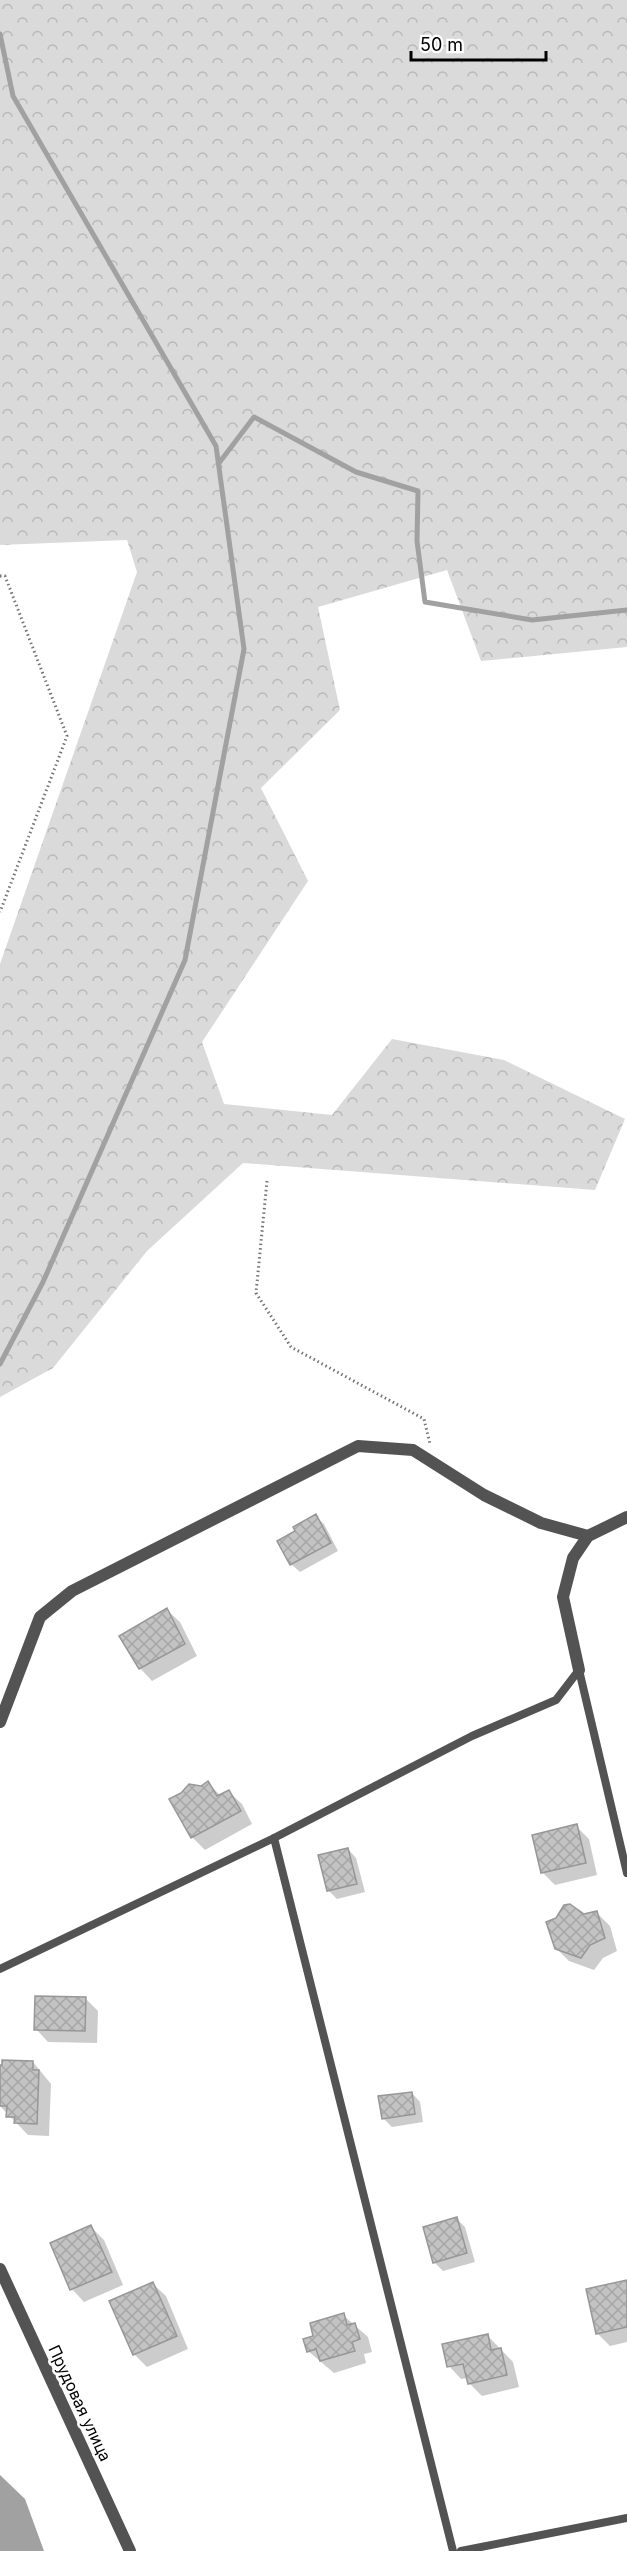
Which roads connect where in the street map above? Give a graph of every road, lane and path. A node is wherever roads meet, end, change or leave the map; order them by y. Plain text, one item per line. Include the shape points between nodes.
1 (0, 576) edge
2 (0, 912) edge
3 (267, 1181) dead end
4 (434, 1463) junction
5 (627, 1517) edge
6 (588, 1536) junction
7 (579, 1670) junction
8 (0, 1722) edge
9 (274, 1838) junction
10 (627, 1874) edge
11 (0, 1969) edge
12 (0, 2269) edge
13 (627, 2518) edge
14 (130, 2551) edge
15 (453, 2551) edge
16 (461, 2551) edge

1 - 2 path via 5,576 67,736
3 - 4 path via 256,1293 291,1347 424,1419
4 - 6 street via 484,1495 541,1523
4 - 8 street via 413,1450 358,1446 72,1591 39,1617
5 - 6 street
6 - 7 street via 573,1558 563,1597
7 - 9 lane via 556,1700 472,1736
7 - 10 lane
9 - 11 lane
9 - 15 lane
12 - 14 street, Прудовая улица
13 - 16 lane

